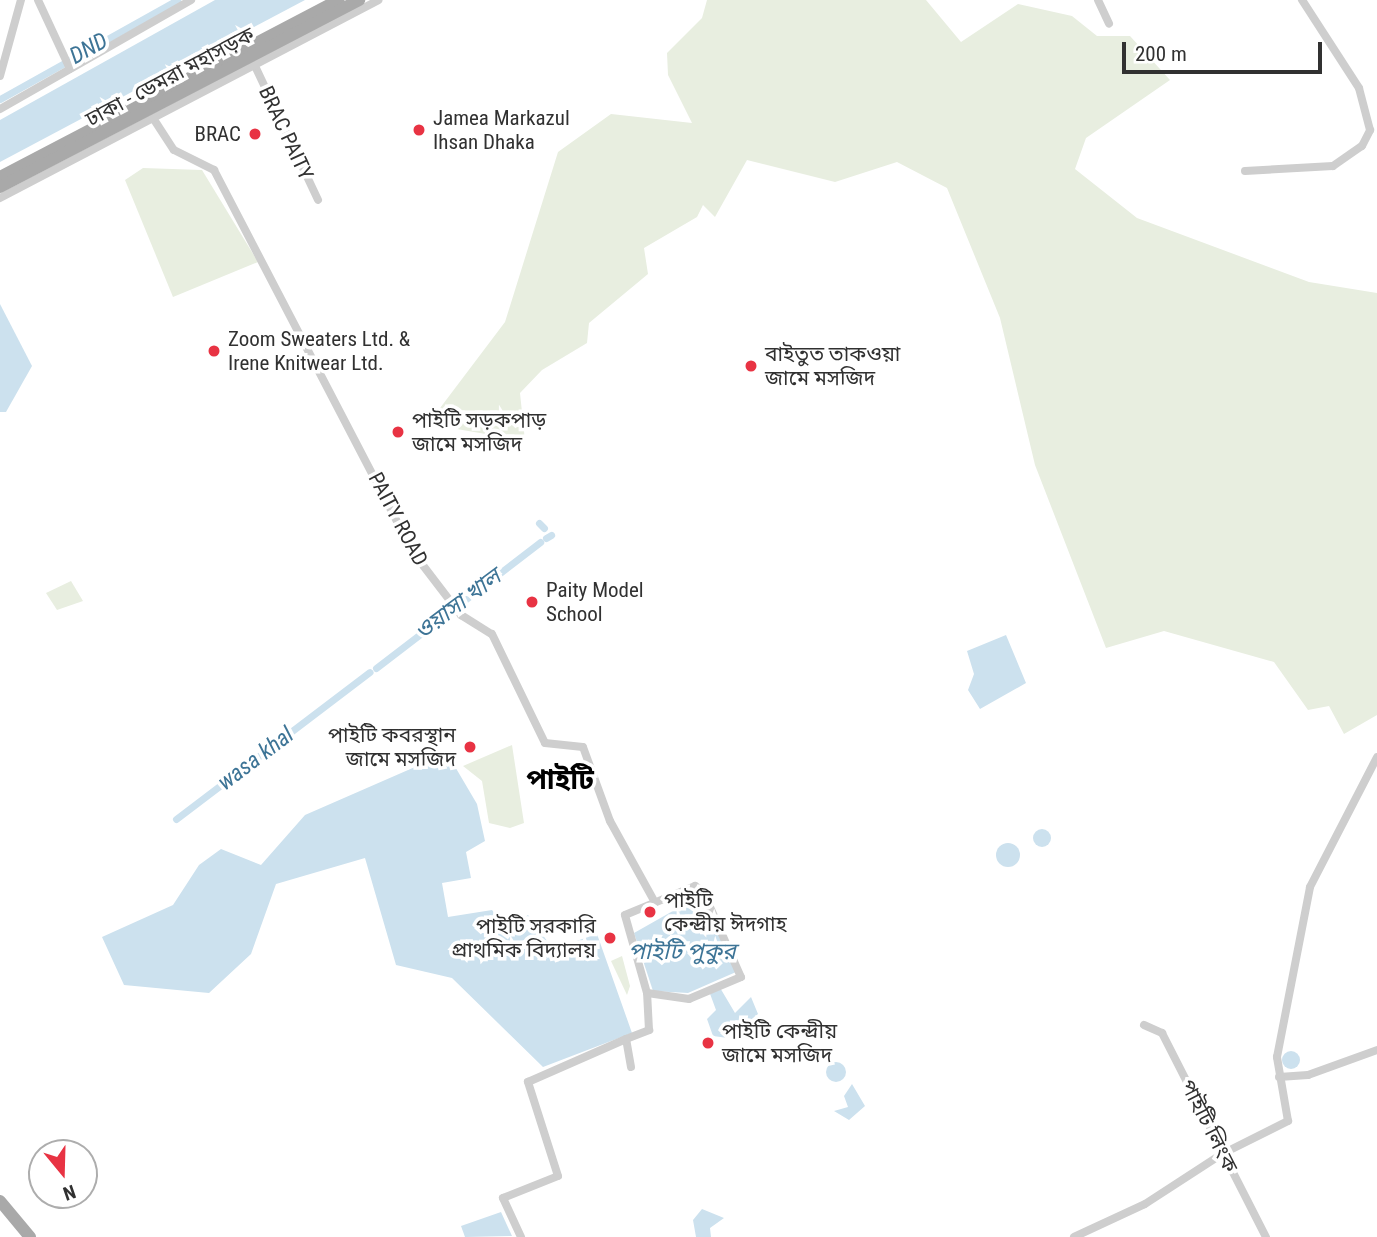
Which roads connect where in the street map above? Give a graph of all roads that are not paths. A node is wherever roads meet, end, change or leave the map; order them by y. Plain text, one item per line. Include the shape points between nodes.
1 (21, 0) edge
2 (38, 0) edge
3 (191, 0) edge
4 (338, 0) edge
5 (359, 0) edge
6 (378, 0) edge
7 (1098, 0) edge
8 (1302, 0) edge
9 (1109, 24) dead end
10 (255, 66) junction
11 (70, 69) junction
12 (0, 76) edge
13 (0, 109) edge
14 (153, 118) junction
15 (1245, 171) dead end
16 (0, 177) edge
17 (0, 187) edge
18 (0, 198) edge
19 (318, 200) dead end
20 (1377, 757) edge
21 (653, 899) junction
22 (647, 993) junction
23 (1144, 1025) dead end
24 (626, 1039) junction
25 (1377, 1050) edge
26 (631, 1067) dead end
27 (1279, 1077) junction
28 (1222, 1154) junction
29 (0, 1201) edge
30 (30, 1237) edge
31 (521, 1237) edge
32 (1074, 1237) edge
33 (1266, 1237) edge

1 - 12 street
2 - 11 street
3 - 11 street
4 - 16 main road, ঢাকা - ডেমরা মহাসড়ক
5 - 17 main road, ঢাকা - ডেমরা মহাসড়ক
6 - 10 street
7 - 9 street
8 - 15 street via 1359,88 1370,130 1362,146 1333,166
10 - 14 street
10 - 19 street, BRAC PAITY
11 - 13 street
14 - 18 street
14 - 21 street, PAITY ROAD via 174,150 214,170 412,551 461,615 492,634 545,743 583,747 610,821
20 - 27 street via 1310,887 1282,1012
21 - 22 street via 625,915
21 - 22 street via 695,886 703,891 741,977 689,999
22 - 24 street via 649,1030
23 - 28 street, পাইটি লিংক via 1162,1033
24 - 26 street
24 - 31 street via 528,1082 558,1176 503,1198
25 - 27 street via 1308,1075
27 - 28 street via 1288,1121
28 - 32 street via 1145,1204
28 - 33 street, পাইটি লিংক
29 - 30 main road

